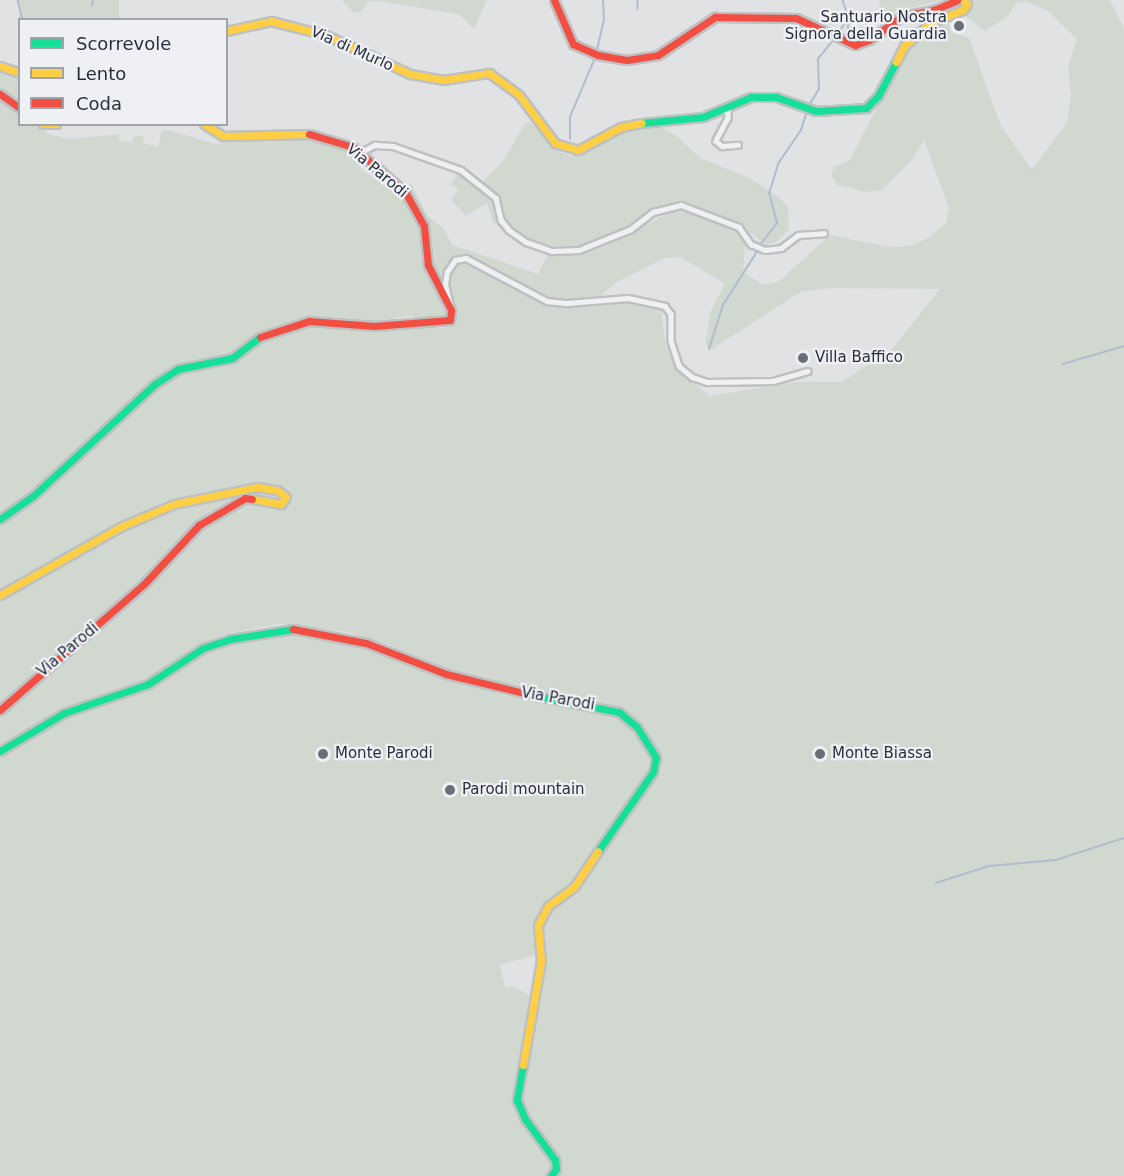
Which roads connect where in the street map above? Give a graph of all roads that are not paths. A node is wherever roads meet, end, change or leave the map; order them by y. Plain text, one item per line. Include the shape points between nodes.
1 (554, 0) edge
2 (957, 0) edge
3 (963, 0) edge
4 (228, 30) edge
5 (0, 66) edge
6 (18, 72) edge
7 (0, 94) edge
8 (18, 107) edge
9 (722, 110) junction
10 (207, 126) edge
11 (738, 144) dead end
12 (359, 153) junction
13 (824, 233) dead end
14 (451, 310) junction
15 (808, 370) dead end
16 (0, 519) edge
17 (0, 595) edge
18 (0, 710) edge
19 (0, 752) edge
20 (551, 1176) edge

1 - 2 street via 573,44 619,60 658,55 702,24 722,16 796,18 851,45 869,40 891,22
3 - 9 street via 965,9 930,23 904,46 878,96 866,108 816,111 760,96
4 - 9 street, Via di Murlo via 259,22 283,23 326,35 394,69 443,80 486,73 514,90 548,135 570,150 582,150 621,127 642,121 703,117
5 - 6 street
7 - 8 street
9 - 11 street via 729,114 716,141 722,146
10 - 12 street, Via Parodi via 223,136 297,132 319,135 339,140
12 - 13 street via 375,145 393,146 461,170 496,198 501,220 509,230 525,242 552,251 579,250 631,229 653,212 681,205 739,226 751,244 765,250 781,248 798,236
12 - 14 street, Via Parodi via 410,199 424,226 429,268
14 - 15 street via 445,284 447,272 454,260 466,258 547,301 628,298 665,306 671,314 671,341 679,366 699,379 744,384
14 - 16 street via 445,323 414,320 374,326 309,321 257,338 232,358 178,369 155,384 33,496
17 - 18 street, Via Parodi via 120,527 174,504 257,487 277,490 286,497 281,504 245,498 199,525 144,584
19 - 20 street, Via Parodi via 64,713 148,684 203,648 230,639 293,629 366,643 446,674 504,690 619,712 637,727 652,749 656,758 653,772 574,887 548,906 538,925 541,961 517,1097 525,1119 555,1160 556,1169

